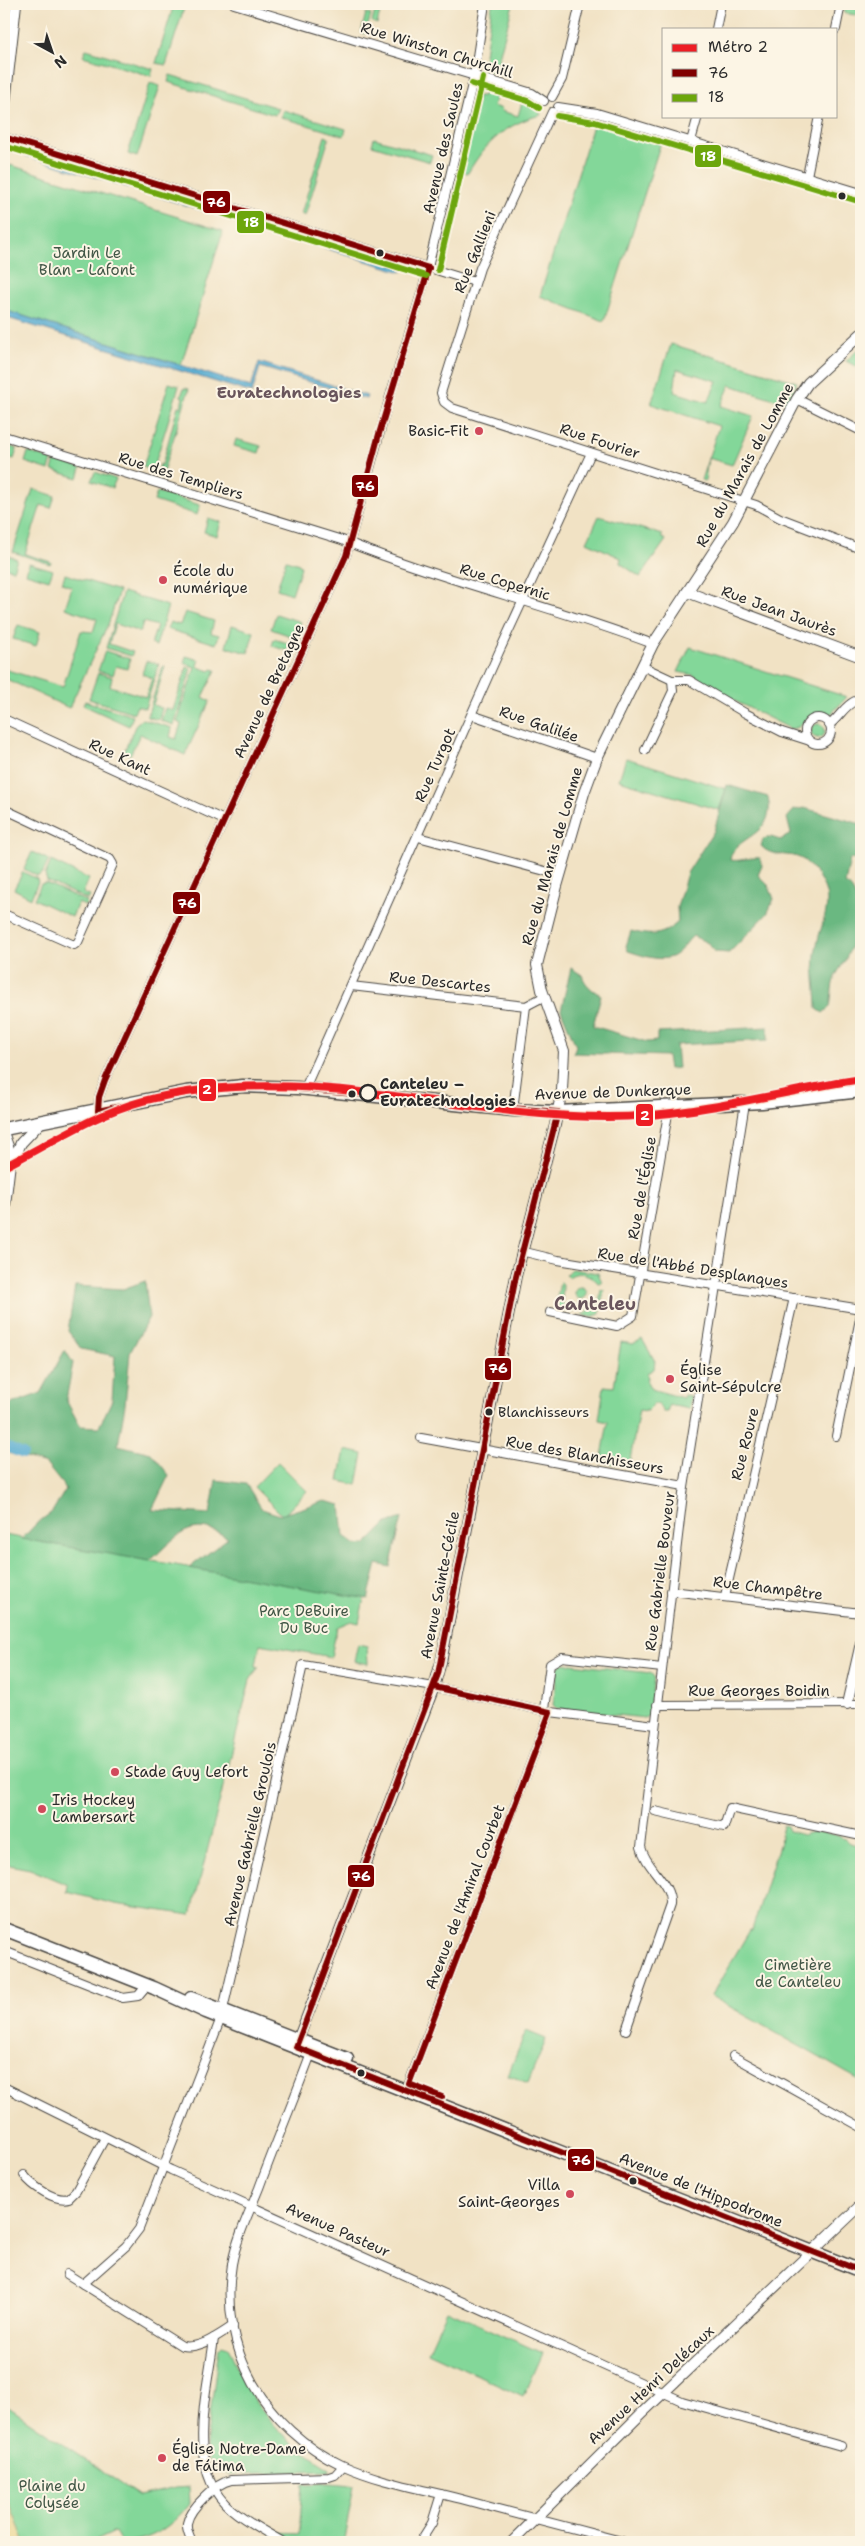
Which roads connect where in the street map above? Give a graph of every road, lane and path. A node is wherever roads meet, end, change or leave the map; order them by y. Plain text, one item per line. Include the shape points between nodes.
1 (16, 4) edge
2 (234, 4) edge
3 (486, 4) edge
4 (580, 4) edge
5 (721, 4) edge
6 (841, 4) edge
7 (716, 28) edge
8 (836, 28) edge
9 (474, 76) junction
10 (552, 97) junction
11 (544, 101) junction
12 (555, 110) junction
13 (4, 112) edge
14 (697, 118) edge
15 (819, 118) edge
16 (4, 137) edge
17 (691, 141) junction
18 (807, 176) junction
19 (861, 193) edge
20 (428, 268) junction
21 (475, 282) junction
22 (861, 334) edge
23 (797, 399) junction
24 (448, 406) joint
25 (861, 431) edge
26 (4, 436) edge
27 (591, 453) junction
28 (744, 501) junction
29 (350, 543) junction
30 (861, 549) edge
31 (687, 592) junction
32 (522, 602) junction
33 (652, 644) junction
34 (861, 657) edge
35 (642, 666) junction
36 (672, 680) junction
37 (861, 703) edge
38 (472, 715) junction
39 (4, 719) edge
40 (829, 725) junction
41 (810, 742) junction
42 (645, 750) dead end
43 (597, 758) junction
44 (4, 810) edge
45 (224, 820) junction
46 (418, 837) junction
47 (560, 876) junction
48 (4, 914) edge
49 (351, 986) junction
50 (544, 996) junction
51 (526, 1006) junction
52 (861, 1087) edge
53 (305, 1088) junction
54 (861, 1091) edge
55 (838, 1093) junction
56 (746, 1103) junction
57 (669, 1108) junction
58 (513, 1110) junction
59 (98, 1111) junction
60 (558, 1112) junction
61 (41, 1122) junction
62 (4, 1129) edge
63 (4, 1135) edge
64 (11, 1169) junction
65 (4, 1207) edge
66 (521, 1251) junction
67 (640, 1273) junction
68 (717, 1286) junction
69 (794, 1298) junction
70 (861, 1309) edge
71 (550, 1312) dead end
72 (861, 1314) edge
73 (836, 1436) dead end
74 (422, 1438) dead end
75 (481, 1450) junction
76 (684, 1486) junction
77 (671, 1591) junction
78 (725, 1596) junction
79 (861, 1613) edge
80 (861, 1643) edge
81 (662, 1668) junction
82 (434, 1687) junction
83 (847, 1704) junction
84 (861, 1704) edge
85 (657, 1705) junction
86 (547, 1711) junction
87 (655, 1725) junction
88 (655, 1811) dead end
89 (861, 1836) edge
90 (4, 1929) edge
91 (4, 1951) edge
92 (147, 1985) junction
93 (222, 2014) junction
94 (626, 2030) dead end
95 (297, 2043) junction
96 (313, 2049) junction
97 (733, 2056) dead end
98 (4, 2087) edge
99 (407, 2087) junction
100 (861, 2127) edge
101 (105, 2138) junction
102 (164, 2166) junction
103 (24, 2175) dead end
104 (251, 2206) junction
105 (861, 2206) edge
106 (816, 2250) junction
107 (861, 2264) edge
108 (861, 2272) edge
109 (67, 2274) dead end
110 (83, 2284) junction
111 (233, 2326) junction
112 (214, 2338) junction
113 (664, 2393) junction
114 (841, 2446) dead end
115 (343, 2466) junction
116 (214, 2487) junction
117 (441, 2494) junction
118 (534, 2519) junction
119 (192, 2542) edge
120 (283, 2542) edge
121 (420, 2542) edge
122 (512, 2542) edge
123 (625, 2542) edge

1 - 13 street
2 - 9 street, Rue Winston Churchill
3 - 9 street, Avenue des Saules
4 - 10 street via 562,79
5 - 7 street
6 - 8 street
9 - 11 street, Rue Winston Churchill via 532,93
9 - 20 street, Avenue des Saules
10 - 11 street
10 - 12 street via 558,102
11 - 12 street via 545,110
12 - 17 street via 586,110
12 - 21 street, Rue Gallieni
14 - 17 street
15 - 18 street
16 - 20 street
17 - 18 street
18 - 19 street
20 - 21 street
20 - 29 street, Avenue de Bretagne
21 - 24 street, Rue Gallieni via 441,393
22 - 23 street, Rue du Marais de Lomme via 808,383
23 - 25 street
23 - 28 street, Rue du Marais de Lomme
24 - 27 street, Rue Fourier
26 - 29 street, Rue des Templiers
27 - 28 street, Rue Fourier
27 - 32 street, Rue Turgot
28 - 30 street, Rue Fourier
28 - 31 street, Rue du Marais de Lomme
29 - 32 street, Rue Copernic
29 - 45 street, Avenue de Bretagne
31 - 33 street, Rue du Marais de Lomme
31 - 34 street, Rue Jean Jaurès
32 - 33 street, Rue Copernic
32 - 38 street, Rue Turgot
33 - 35 street, Rue du Marais de Lomme
35 - 36 street
35 - 43 street, Rue du Marais de Lomme
36 - 41 street via 689,680 782,732
36 - 42 street via 673,691
37 - 40 street via 855,701 850,704
38 - 43 street, Rue Galilée
38 - 46 street, Rue Turgot
39 - 45 street, Rue Kant
40 - 41 street via 831,734 826,741
40 - 41 street via 819,719 808,723 806,735
43 - 47 street, Rue du Marais de Lomme
44 - 48 street via 110,858 113,864 74,945
45 - 59 street, Avenue de Bretagne via 105,1080
46 - 47 street
46 - 49 street, Rue Turgot
47 - 50 street, Rue du Marais de Lomme via 537,965
49 - 51 street, Rue Descartes
49 - 53 street, Rue Turgot
50 - 51 street
50 - 60 street, Rue du Marais de Lomme via 564,1051
51 - 58 street
52 - 55 main road, Avenue de Dunkerque
53 - 58 main road, Avenue de Dunkerque
53 - 59 main road, Avenue de Dunkerque via 214,1088
54 - 55 main road, Avenue de Dunkerque
55 - 56 main road, Avenue de Dunkerque
56 - 57 main road, Avenue de Dunkerque
56 - 68 street, Rue Gabrielle Bouveur
57 - 60 main road, Avenue de Dunkerque
57 - 67 street, Rue de l'Église
58 - 60 main road, Avenue de Dunkerque
59 - 61 main road, Avenue de Dunkerque
60 - 66 street, Avenue Sainte-Cécile
61 - 62 main road, Avenue de Dunkerque
61 - 64 street via 21,1142
63 - 64 street via 10,1150
64 - 65 street
66 - 67 street, Rue de l'Abbé Desplanques
66 - 75 street, Avenue Sainte-Cécile
67 - 68 street, Rue de l'Abbé Desplanques
67 - 71 street, Rue de l'Église via 633,1316 617,1326
68 - 69 street, Rue de l'Abbé Desplanques
68 - 76 street, Rue Gabrielle Bouveur
69 - 70 street, Rue de l'Abbé Desplanques
69 - 78 street, Rue Roure
72 - 73 street
74 - 75 street, Rue des Blanchisseurs
75 - 76 street, Rue des Blanchisseurs
75 - 82 street, Avenue Sainte-Cécile
76 - 77 street, Rue Gabrielle Bouveur
77 - 78 street, Rue Champêtre
77 - 81 street, Rue Gabrielle Bouveur
78 - 79 street, Rue Champêtre
80 - 83 street
81 - 85 street, Rue Gabrielle Bouveur
81 - 86 street, Avenue de l'Amiral Courbet via 562,1657 550,1664
82 - 86 street
82 - 93 street, Avenue Gabrielle Groulois via 303,1665
82 - 95 street, Avenue Sainte-Cécile
83 - 84 street, Rue Georges Boidin
83 - 85 street, Rue Georges Boidin
85 - 87 street, Rue Gabrielle Bouveur
86 - 87 street
86 - 99 street, Avenue de l'Amiral Courbet
87 - 94 street, Rue Gabrielle Bouveur via 642,1847 645,1859 670,1900
88 - 89 street via 724,1827 730,1808
90 - 92 main road, Avenue de l'Hippodrome
91 - 92 street via 123,1998 138,1996
92 - 93 main road, Avenue de l'Hippodrome via 194,1998
93 - 95 main road, Avenue de l'Hippodrome
93 - 102 street, Avenue Gabrielle Groulois
95 - 96 main road, Avenue de l'Hippodrome
96 - 99 main road, Avenue de l'Hippodrome
96 - 104 street
97 - 100 street
98 - 101 street, Avenue Pasteur
99 - 106 main road, Avenue de l'Hippodrome
101 - 102 street, Avenue Pasteur
101 - 103 street via 69,2198 58,2198 33,2185
102 - 104 street, Avenue Pasteur
102 - 110 street, Avenue Gabrielle Groulois via 136,2235
104 - 111 street via 232,2265 230,2304
104 - 113 street, Avenue Pasteur
105 - 106 street, Avenue Henri Delécaux
106 - 107 main road, Avenue de l'Hippodrome
106 - 108 main road, Avenue de l'Hippodrome
106 - 113 street, Avenue Henri Delécaux
109 - 110 street
110 - 112 street via 182,2346 198,2345
111 - 112 street
111 - 115 street via 250,2378 272,2411 304,2443
112 - 116 street via 201,2443 203,2464
113 - 114 street, Avenue Pasteur via 695,2406
113 - 118 street, Avenue Henri Delécaux
115 - 116 street via 329,2477 231,2480
115 - 117 street
116 - 119 street via 188,2520
116 - 120 street via 232,2510
117 - 118 street
117 - 121 street via 432,2523
118 - 122 street, Avenue Henri Delécaux
118 - 123 street

